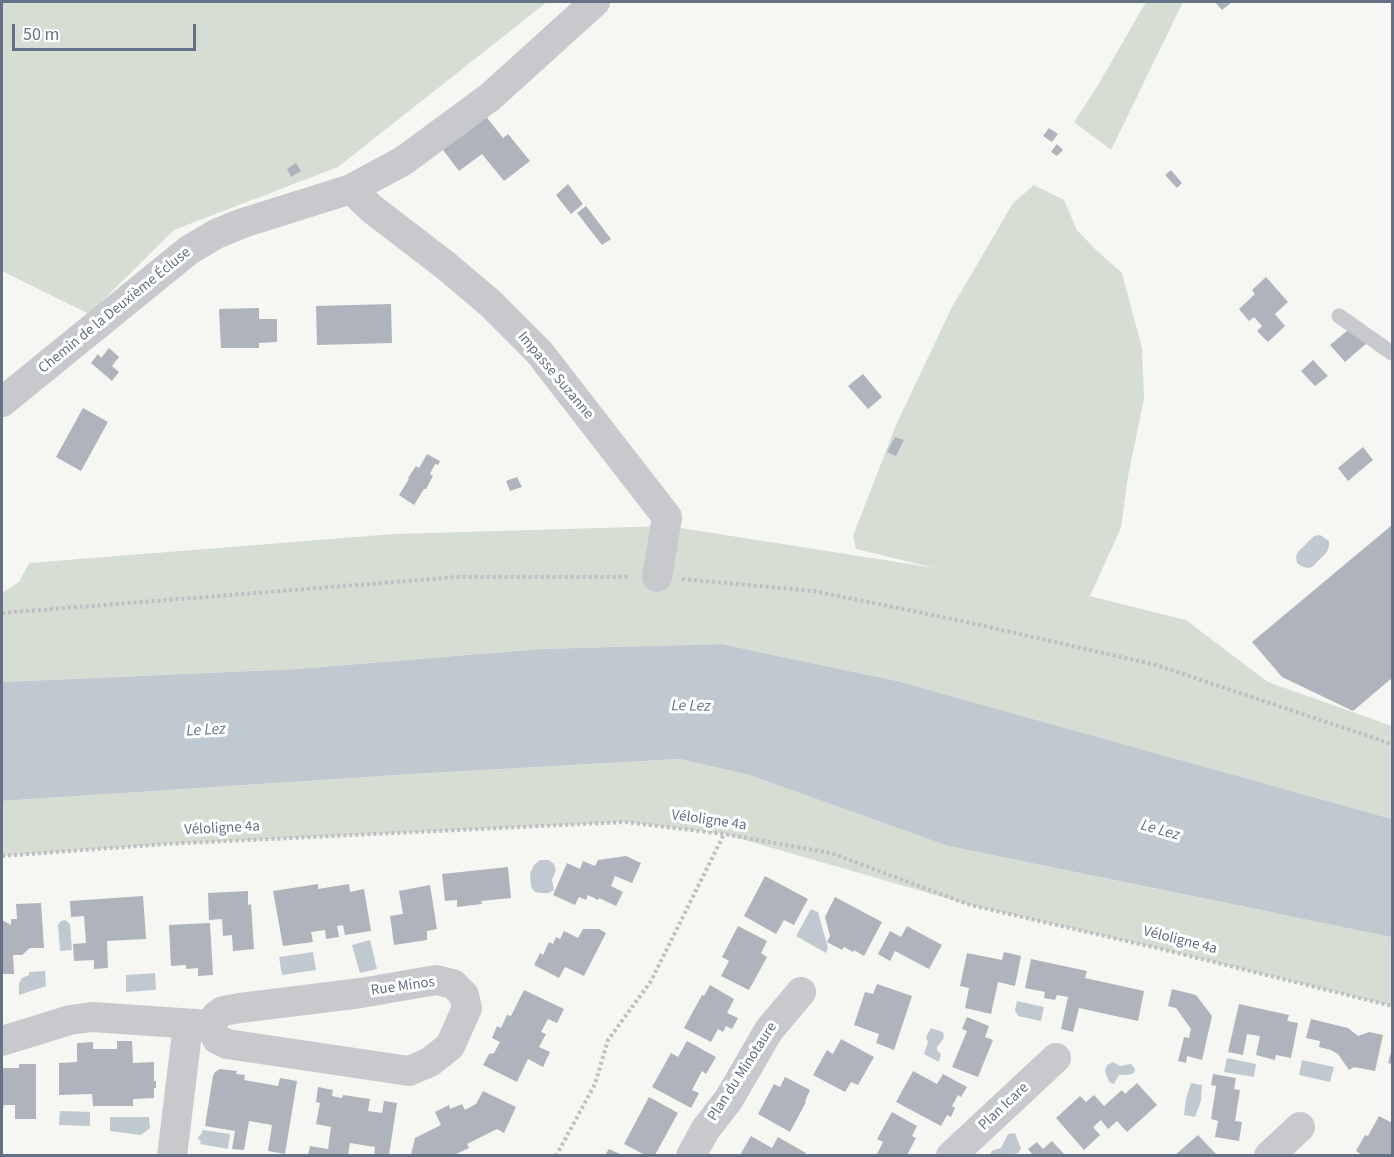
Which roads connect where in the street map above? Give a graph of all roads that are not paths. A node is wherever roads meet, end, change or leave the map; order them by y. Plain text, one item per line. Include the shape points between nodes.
1 (595, 2) edge
2 (351, 189) junction
3 (1339, 315) dead end
4 (1392, 353) edge
5 (2, 402) edge
6 (657, 577) road end
7 (801, 992) dead end
8 (199, 1025) junction
9 (2, 1041) edge
10 (1056, 1058) dead end
11 (1300, 1127) dead end
12 (172, 1155) edge
13 (691, 1155) edge
14 (951, 1155) edge
15 (1269, 1155) edge

1 - 2 street, Chemin de la Deuxième Écluse via 490,97 403,161
2 - 5 street, Chemin de la Deuxième Écluse via 243,223 189,250
2 - 6 street, Impasse Suzanne via 490,303 538,352 667,517
3 - 4 lane
7 - 13 street, Plan du Minotaure via 769,1030
8 - 8 street, Rue Minos via 227,1044 410,1071 450,1046 467,1008 464,994 453,984 436,980 223,1011
8 - 9 street via 92,1017
8 - 12 street
10 - 14 street, Plan Icare
11 - 15 street

